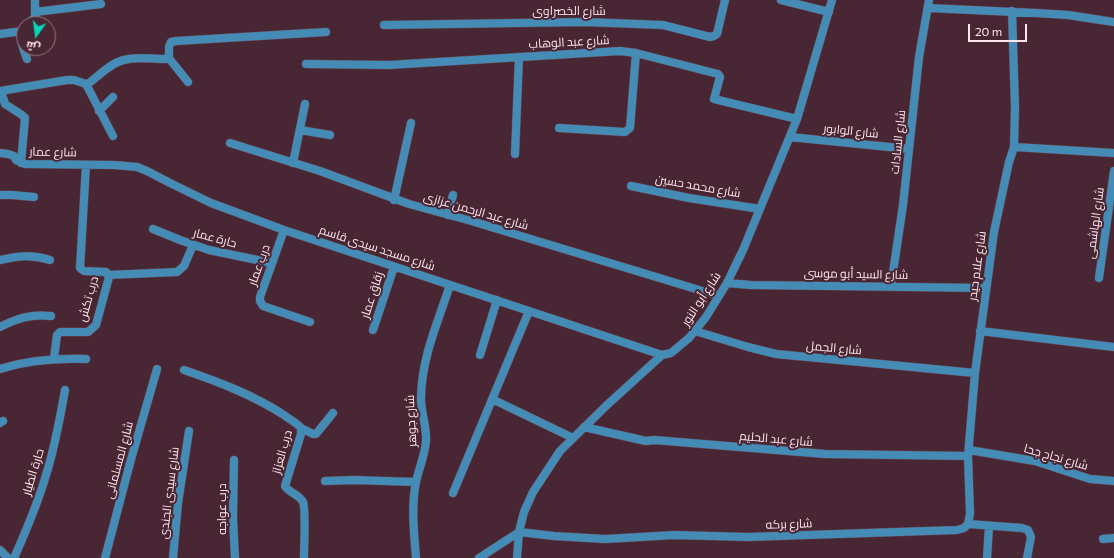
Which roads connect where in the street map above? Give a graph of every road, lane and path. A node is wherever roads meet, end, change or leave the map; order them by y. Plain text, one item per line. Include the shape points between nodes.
1 (35, 0) edge
2 (725, 0) edge
3 (781, 0) edge
4 (832, 0) edge
5 (101, 4) dead end
6 (928, 4) edge
7 (1012, 11) junction
8 (35, 12) junction
9 (829, 12) junction
10 (35, 16) edge
11 (1114, 22) edge
12 (384, 25) dead end
13 (16, 31) edge
14 (326, 32) dead end
15 (0, 34) edge
16 (636, 53) junction
17 (26, 56) edge
18 (168, 57) junction
19 (519, 57) junction
20 (27, 59) dead end
21 (306, 64) dead end
22 (188, 82) dead end
23 (86, 84) junction
24 (1, 91) edge
25 (113, 97) dead end
26 (305, 104) dead end
27 (100, 111) junction
28 (797, 119) junction
29 (411, 123) dead end
30 (560, 128) dead end
31 (300, 130) junction
32 (330, 135) dead end
33 (113, 136) dead end
34 (790, 137) junction
35 (230, 143) dead end
36 (1014, 147) junction
37 (909, 149) junction
38 (1114, 152) edge
39 (0, 154) edge
40 (515, 154) dead end
41 (21, 163) junction
42 (293, 163) junction
43 (86, 165) junction
44 (1114, 171) edge
45 (1113, 182) edge
46 (631, 186) dead end
47 (0, 195) edge
48 (452, 195) dead end
49 (34, 197) dead end
50 (394, 200) junction
51 (760, 209) junction
52 (448, 215) junction
53 (1111, 218) edge
54 (153, 229) dead end
55 (284, 230) junction
56 (193, 245) junction
57 (0, 260) edge
58 (50, 260) dead end
59 (272, 263) junction
60 (394, 267) junction
61 (108, 275) junction
62 (1099, 278) dead end
63 (727, 283) junction
64 (450, 285) junction
65 (891, 286) junction
66 (986, 288) junction
67 (719, 296) junction
68 (497, 300) junction
69 (529, 311) junction
70 (51, 316) dead end
71 (310, 322) dead end
72 (0, 327) edge
73 (374, 330) dead end
74 (695, 331) junction
75 (980, 331) junction
76 (1114, 347) edge
77 (480, 355) dead end
78 (662, 355) junction
79 (54, 358) junction
80 (86, 359) dead end
81 (0, 369) edge
82 (157, 369) dead end
83 (184, 370) dead end
84 (975, 373) junction
85 (65, 390) dead end
86 (492, 399) junction
87 (333, 413) dead end
88 (584, 426) junction
89 (301, 428) junction
90 (189, 431) dead end
91 (573, 438) junction
92 (968, 453) junction
93 (234, 460) dead end
94 (325, 481) dead end
95 (1114, 481) edge
96 (416, 482) junction
97 (453, 493) dead end
98 (968, 524) junction
99 (989, 526) junction
100 (519, 532) junction
101 (1114, 538) edge
102 (1103, 539) dead end
103 (0, 550) edge
104 (8, 558) edge
105 (14, 558) edge
106 (105, 558) edge
107 (174, 558) edge
108 (235, 558) edge
109 (304, 558) edge
110 (416, 558) edge
111 (479, 558) edge
112 (517, 558) edge
113 (987, 558) edge
114 (1027, 558) edge

1 - 8 street
2 - 12 street, شارع الخصراوى via 717,34 710,38 663,25 584,22
3 - 9 street
4 - 9 street, شارع أبو النور
5 - 8 street
6 - 7 street
6 - 37 street, شارع السادات via 919,57
7 - 11 street via 1068,15
7 - 36 street, شارع علام حيدر
8 - 10 street
9 - 28 street, شارع أبو النور
13 - 15 street
14 - 18 street via 176,40 171,42
16 - 19 street, شارع عبد الوهاب via 620,51
16 - 28 street, شارع عبد الوهاب via 718,74 720,77 714,99
16 - 30 street via 629,130 625,132
17 - 20 street
18 - 22 street
18 - 23 street via 120,61
19 - 21 street, شارع عبد الوهاب via 389,65
19 - 40 street
23 - 24 street via 67,80
23 - 27 street
24 - 41 street via 5,104 25,118
25 - 27 street
26 - 31 street
27 - 33 street
28 - 34 street, شارع أبو النور
29 - 50 street
31 - 32 street
31 - 42 street
34 - 37 street, شارع الوابور
34 - 51 street, شارع أبو النور
35 - 42 street, شارع عبد الرحمن عزازى
36 - 38 street
36 - 66 street, شارع علام حيدر via 994,232
37 - 65 street, شارع السادات
39 - 41 street, شارع عمار via 14,156
41 - 43 street, شارع عمار
42 - 50 street, شارع عبد الرحمن عزازى
43 - 55 street, شارع مسجد سيدى قاسم via 137,167 211,203
43 - 61 street, درب تكش via 80,268
44 - 45 street, شارع الهاشمى
45 - 53 street, شارع الهاشمى
46 - 51 street, شارع محمد حسين
47 - 49 street
48 - 52 street
50 - 52 street, شارع عبد الرحمن عزازى
51 - 63 street, شارع أبو النور
52 - 67 street, شارع عبد الرحمن عزازى
53 - 62 street, شارع الهاشمى
54 - 56 street, حارة عمار
55 - 59 street, درب عمار
55 - 60 street, شارع مسجد سيدى قاسم
56 - 59 street, حارة عمار
56 - 61 street via 184,266 177,272
57 - 58 street via 31,255
59 - 71 street, درب عمار via 260,297 261,304
60 - 64 street, شارع مسجد سيدى قاسم
60 - 73 street, زقاق عمار
61 - 79 street, درب تكش via 96,325 88,332 60,332 57,335
63 - 65 street, شارع السيد أبو موسى
63 - 67 street, شارع أبو النور
64 - 68 street, شارع مسجد سيدى قاسم
64 - 96 street, شارع جوهر via 426,356 422,378 421,400 426,440
65 - 66 street, شارع السيد أبو موسى
66 - 75 street, شارع علام حيدر
67 - 74 street, شارع أبو النور
68 - 69 street, شارع مسجد سيدى قاسم
68 - 77 street
69 - 78 street, شارع مسجد سيدى قاسم
69 - 86 street
70 - 72 street via 24,317
74 - 78 street, شارع أبو النور via 671,353
74 - 84 street, شارع الجمل via 776,354
75 - 76 street
75 - 84 street, شارع علام حيدر
78 - 88 street, شارع أبو النور
79 - 80 street
79 - 81 street
82 - 106 street, شارع المسلمانى
83 - 89 street, درب العزاز via 244,392
84 - 92 street, شارع علام حيدر
85 - 105 street, حارة الطيار via 46,474
86 - 91 street
86 - 97 street
87 - 89 street via 316,434
88 - 91 street, شارع أبو النور
88 - 92 street, شارع عبد الحليم via 646,441 825,454
89 - 109 street, درب العزاز via 302,434 285,486 298,496 304,505
90 - 107 street, شارع سيدى الجندى via 178,503
91 - 100 street, شارع أبو النور via 560,451 533,492
92 - 95 street, شارع نجاح جحا via 1035,461 1090,479
92 - 98 street, شارع علام حيدر
93 - 108 street, درب عواجه
94 - 96 street
96 - 110 street, شارع جوهر via 413,514
98 - 99 street, شارع بركه
98 - 100 street, شارع بركه via 957,530 748,537 675,535 604,539
99 - 113 street
99 - 114 street, شارع بركه via 1028,530 1031,537
100 - 111 street
100 - 112 street, شارع أبو النور
101 - 102 street
103 - 104 street

